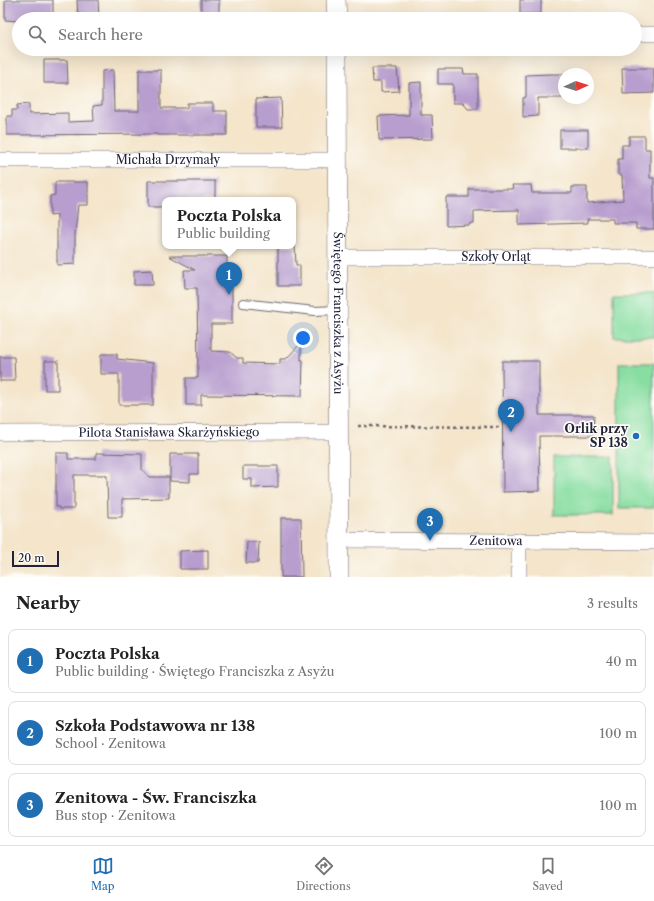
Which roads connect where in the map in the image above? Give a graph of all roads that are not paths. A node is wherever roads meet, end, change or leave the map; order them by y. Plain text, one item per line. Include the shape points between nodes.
1 (336, 0) edge
2 (336, 12) edge
3 (642, 34) edge
4 (654, 34) edge
5 (337, 56) edge
6 (0, 160) edge
7 (337, 160) junction
8 (338, 257) junction
9 (654, 257) edge
10 (243, 303) dead end
11 (338, 310) junction
12 (338, 432) junction
13 (0, 433) edge
14 (339, 540) junction
15 (519, 541) junction
16 (654, 542) edge
17 (339, 577) edge
18 (520, 577) edge

1 - 2 street
3 - 4 street
5 - 7 street, Świętego Franciszka z Asyżu
6 - 7 street, Michała Drzymały
7 - 8 street, Świętego Franciszka z Asyżu
8 - 9 street, Szkoły Orląt
8 - 11 street, Świętego Franciszka z Asyżu
10 - 11 lane via 315,311
11 - 12 street, Świętego Franciszka z Asyżu
12 - 13 street, Pilota Stanisława Skarżyńskiego
12 - 14 street, Świętego Franciszka z Asyżu
14 - 15 street, Zenitowa
14 - 17 street, Świętego Franciszka z Asyżu
15 - 16 street, Zenitowa
15 - 18 street

